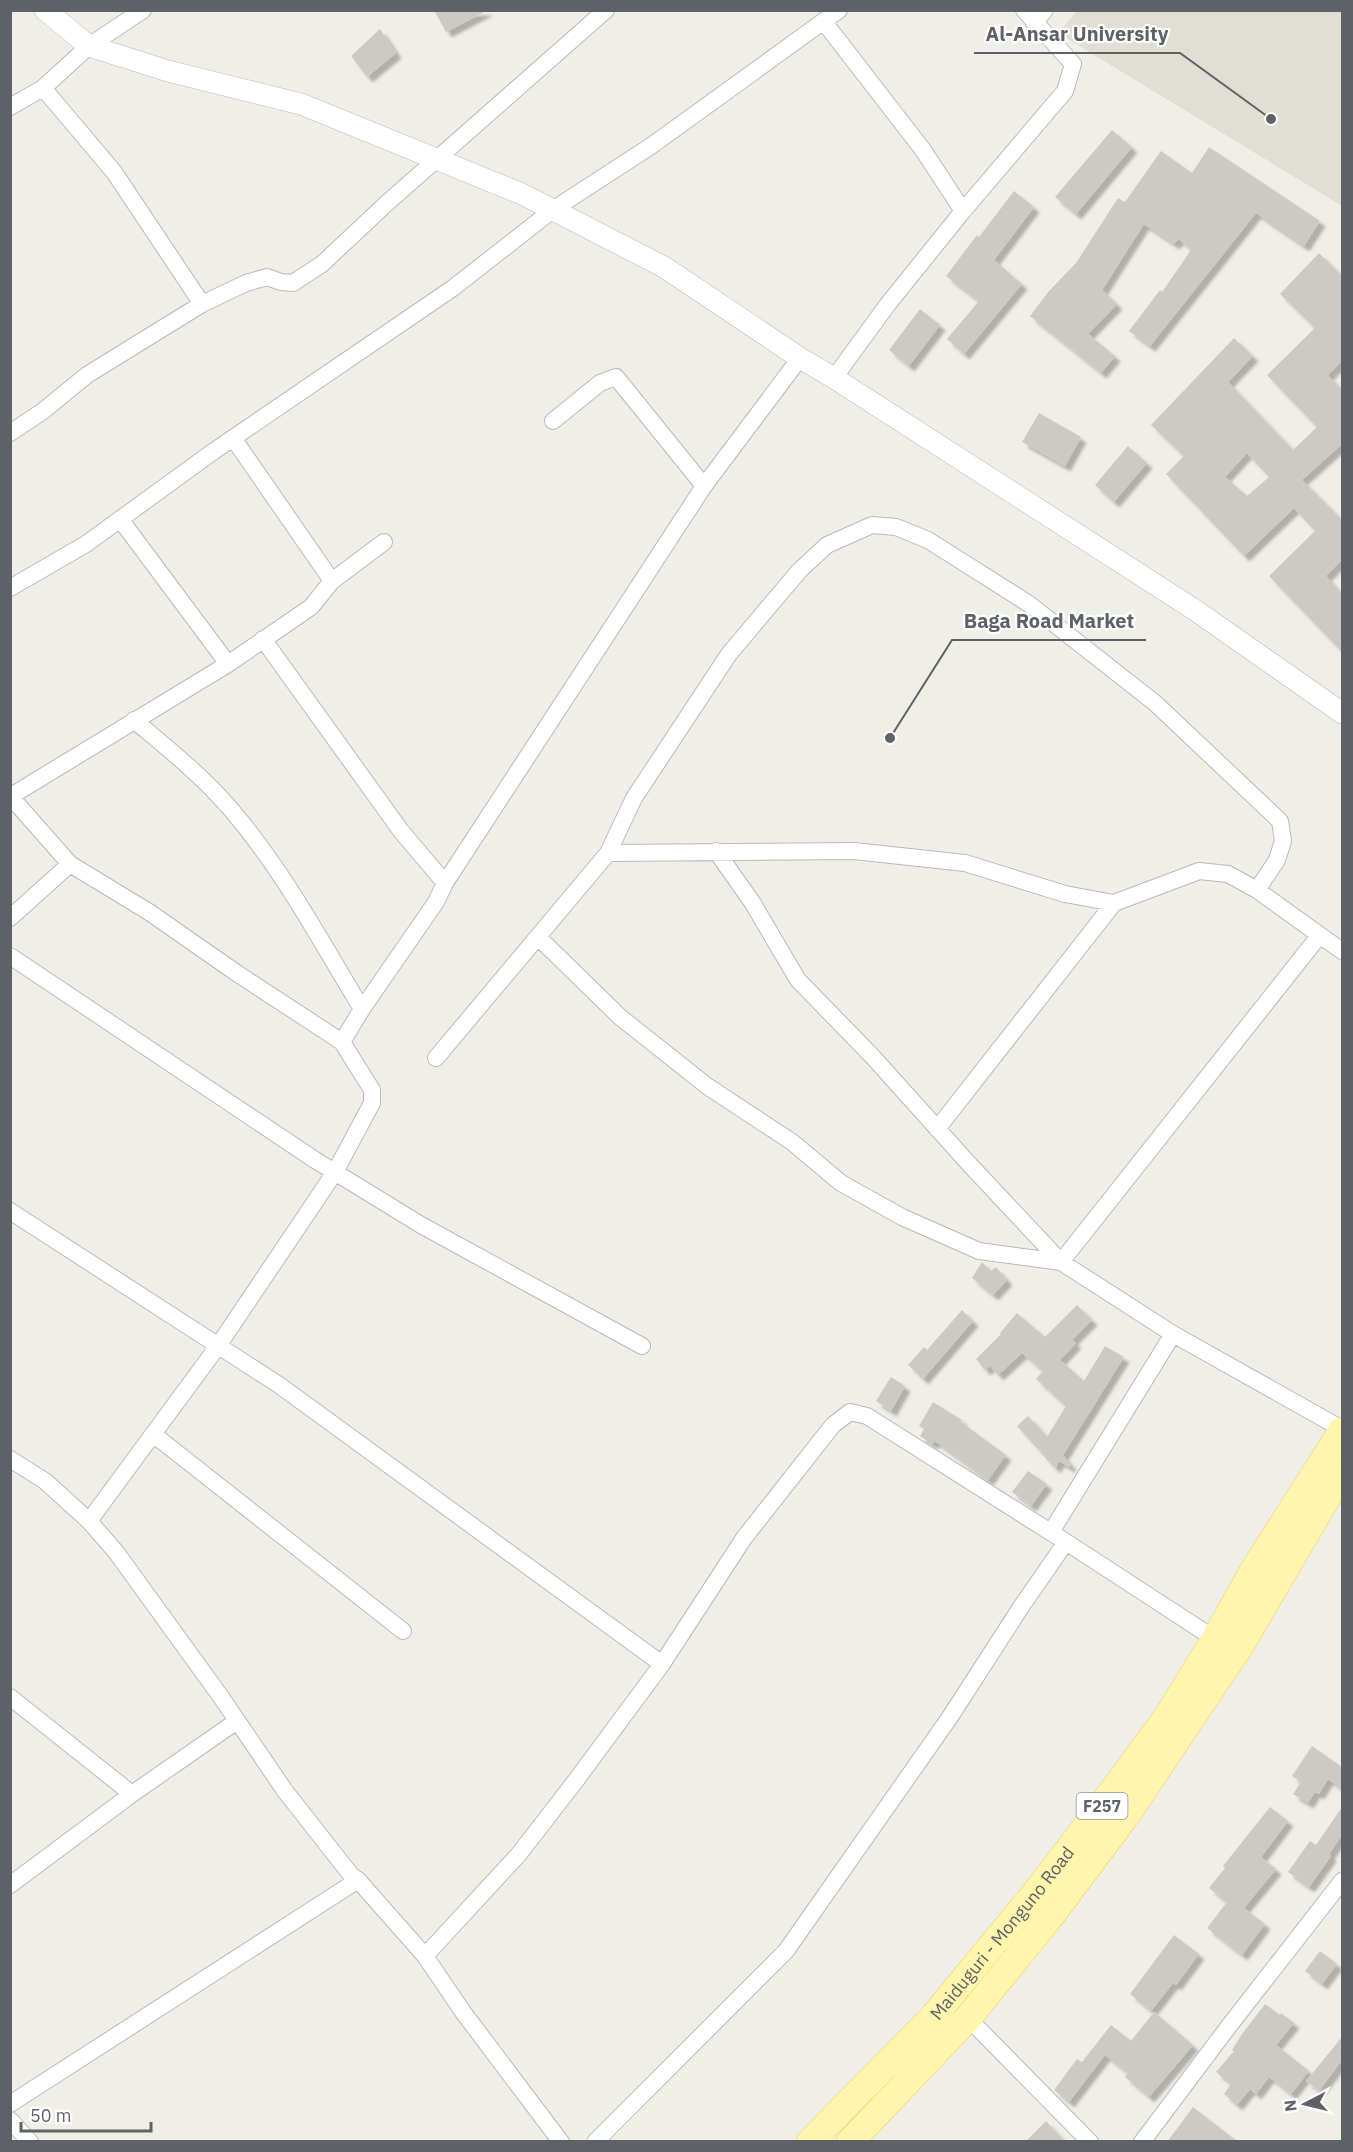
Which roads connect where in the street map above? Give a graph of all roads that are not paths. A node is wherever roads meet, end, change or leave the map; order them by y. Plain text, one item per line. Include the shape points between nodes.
1 (45, 10) edge
2 (143, 10) edge
3 (606, 10) edge
4 (839, 10) edge
5 (1034, 15) edge
6 (824, 22) junction
7 (89, 46) junction
8 (43, 88) junction
9 (10, 107) edge
10 (437, 158) junction
11 (554, 209) junction
12 (963, 211) junction
13 (202, 304) junction
14 (800, 358) junction
15 (834, 378) junction
16 (553, 421) dead end
17 (10, 433) edge
18 (233, 438) junction
19 (704, 486) junction
20 (120, 519) junction
21 (384, 542) dead end
22 (332, 581) junction
23 (10, 588) edge
24 (263, 639) junction
25 (228, 664) junction
26 (1342, 713) edge
27 (134, 720) junction
28 (11, 796) edge
29 (716, 851) junction
30 (608, 853) junction
31 (70, 864) junction
32 (445, 883) junction
33 (1257, 890) junction
34 (1114, 903) junction
35 (10, 918) edge
36 (1319, 936) junction
37 (538, 937) junction
38 (1342, 951) edge
39 (10, 956) edge
40 (362, 1010) junction
41 (342, 1042) junction
42 (436, 1058) dead end
43 (937, 1129) junction
44 (335, 1172) junction
45 (10, 1211) edge
46 (1061, 1262) junction
47 (1173, 1334) junction
48 (218, 1346) junction
49 (642, 1346) dead end
50 (1342, 1430) edge
51 (153, 1434) junction
52 (10, 1459) edge
53 (1342, 1472) edge
54 (89, 1521) junction
55 (1051, 1532) junction
56 (1066, 1542) junction
57 (403, 1631) dead end
58 (1215, 1639) junction
59 (662, 1664) junction
60 (10, 1697) edge
61 (237, 1721) junction
62 (132, 1794) junction
63 (358, 1880) junction
64 (1342, 1881) edge
65 (10, 1885) edge
66 (425, 1956) junction
67 (968, 2018) junction
68 (10, 2104) edge
69 (10, 2120) edge
70 (30, 2142) edge
71 (561, 2142) edge
72 (595, 2142) edge
73 (810, 2142) edge
74 (850, 2142) edge
75 (1090, 2142) edge
76 (1142, 2142) edge

1 - 7 street
2 - 7 street
3 - 10 street
4 - 6 street
5 - 12 street via 1073,64 1065,91
6 - 11 street via 651,146
6 - 12 street via 923,150
7 - 8 street
7 - 10 street via 168,71 301,104
8 - 9 street
8 - 13 street via 114,172
10 - 11 street
10 - 13 street via 322,264 293,283 267,277
11 - 14 street via 664,267
11 - 18 street via 453,288
12 - 15 street
13 - 17 street via 87,375
14 - 15 street
14 - 19 street
15 - 26 street via 1195,610
16 - 19 street via 600,383 616,377
18 - 20 street
18 - 22 street
19 - 32 street
20 - 23 street via 86,544
20 - 25 street
21 - 22 street
22 - 24 street via 311,607
24 - 25 street
24 - 32 street via 401,831
25 - 27 street
27 - 28 street
27 - 40 street via 235,814 276,867
28 - 31 street
29 - 30 street
29 - 34 street via 854,851 964,862 1065,894
29 - 43 street via 752,902 798,980
30 - 33 street via 634,798 729,654 799,571 827,545 872,525 896,527 928,540 1029,604 1155,703 1280,821 1283,841 1277,860
30 - 37 street
31 - 35 street
31 - 41 street via 149,912
32 - 40 street
33 - 34 street via 1228,874 1199,871
33 - 36 street
34 - 43 street
36 - 38 street
36 - 46 street
37 - 42 street
37 - 46 street via 620,1017 707,1086 792,1142 842,1183 902,1217 979,1251
39 - 44 street
40 - 41 street
41 - 44 street via 372,1090 372,1103
43 - 46 street
44 - 48 street
44 - 49 street via 421,1225
45 - 48 street
46 - 47 street
47 - 50 street
47 - 55 street
48 - 51 street
48 - 59 street via 279,1385
50 - 58 main road, Maiduguri - Monguno Road / F257
51 - 54 street
51 - 57 street
52 - 54 street via 45,1481
53 - 67 main road, Maiduguri - Monguno Road / F257 via 1240,1646 1125,1817
54 - 61 street via 116,1552
55 - 56 street
55 - 59 street via 867,1416 850,1412 833,1425 744,1538
56 - 58 street
56 - 72 street via 950,1717 786,1951
58 - 73 main road, Maiduguri - Monguno Road / F257 via 1167,1717 987,1953 933,2018
59 - 66 street via 519,1854
60 - 62 street
61 - 62 street
61 - 63 street via 285,1791
62 - 65 street
63 - 66 street
63 - 68 street
64 - 76 street
66 - 71 street
67 - 74 main road, Maiduguri - Monguno Road / F257
67 - 75 street
69 - 70 street

